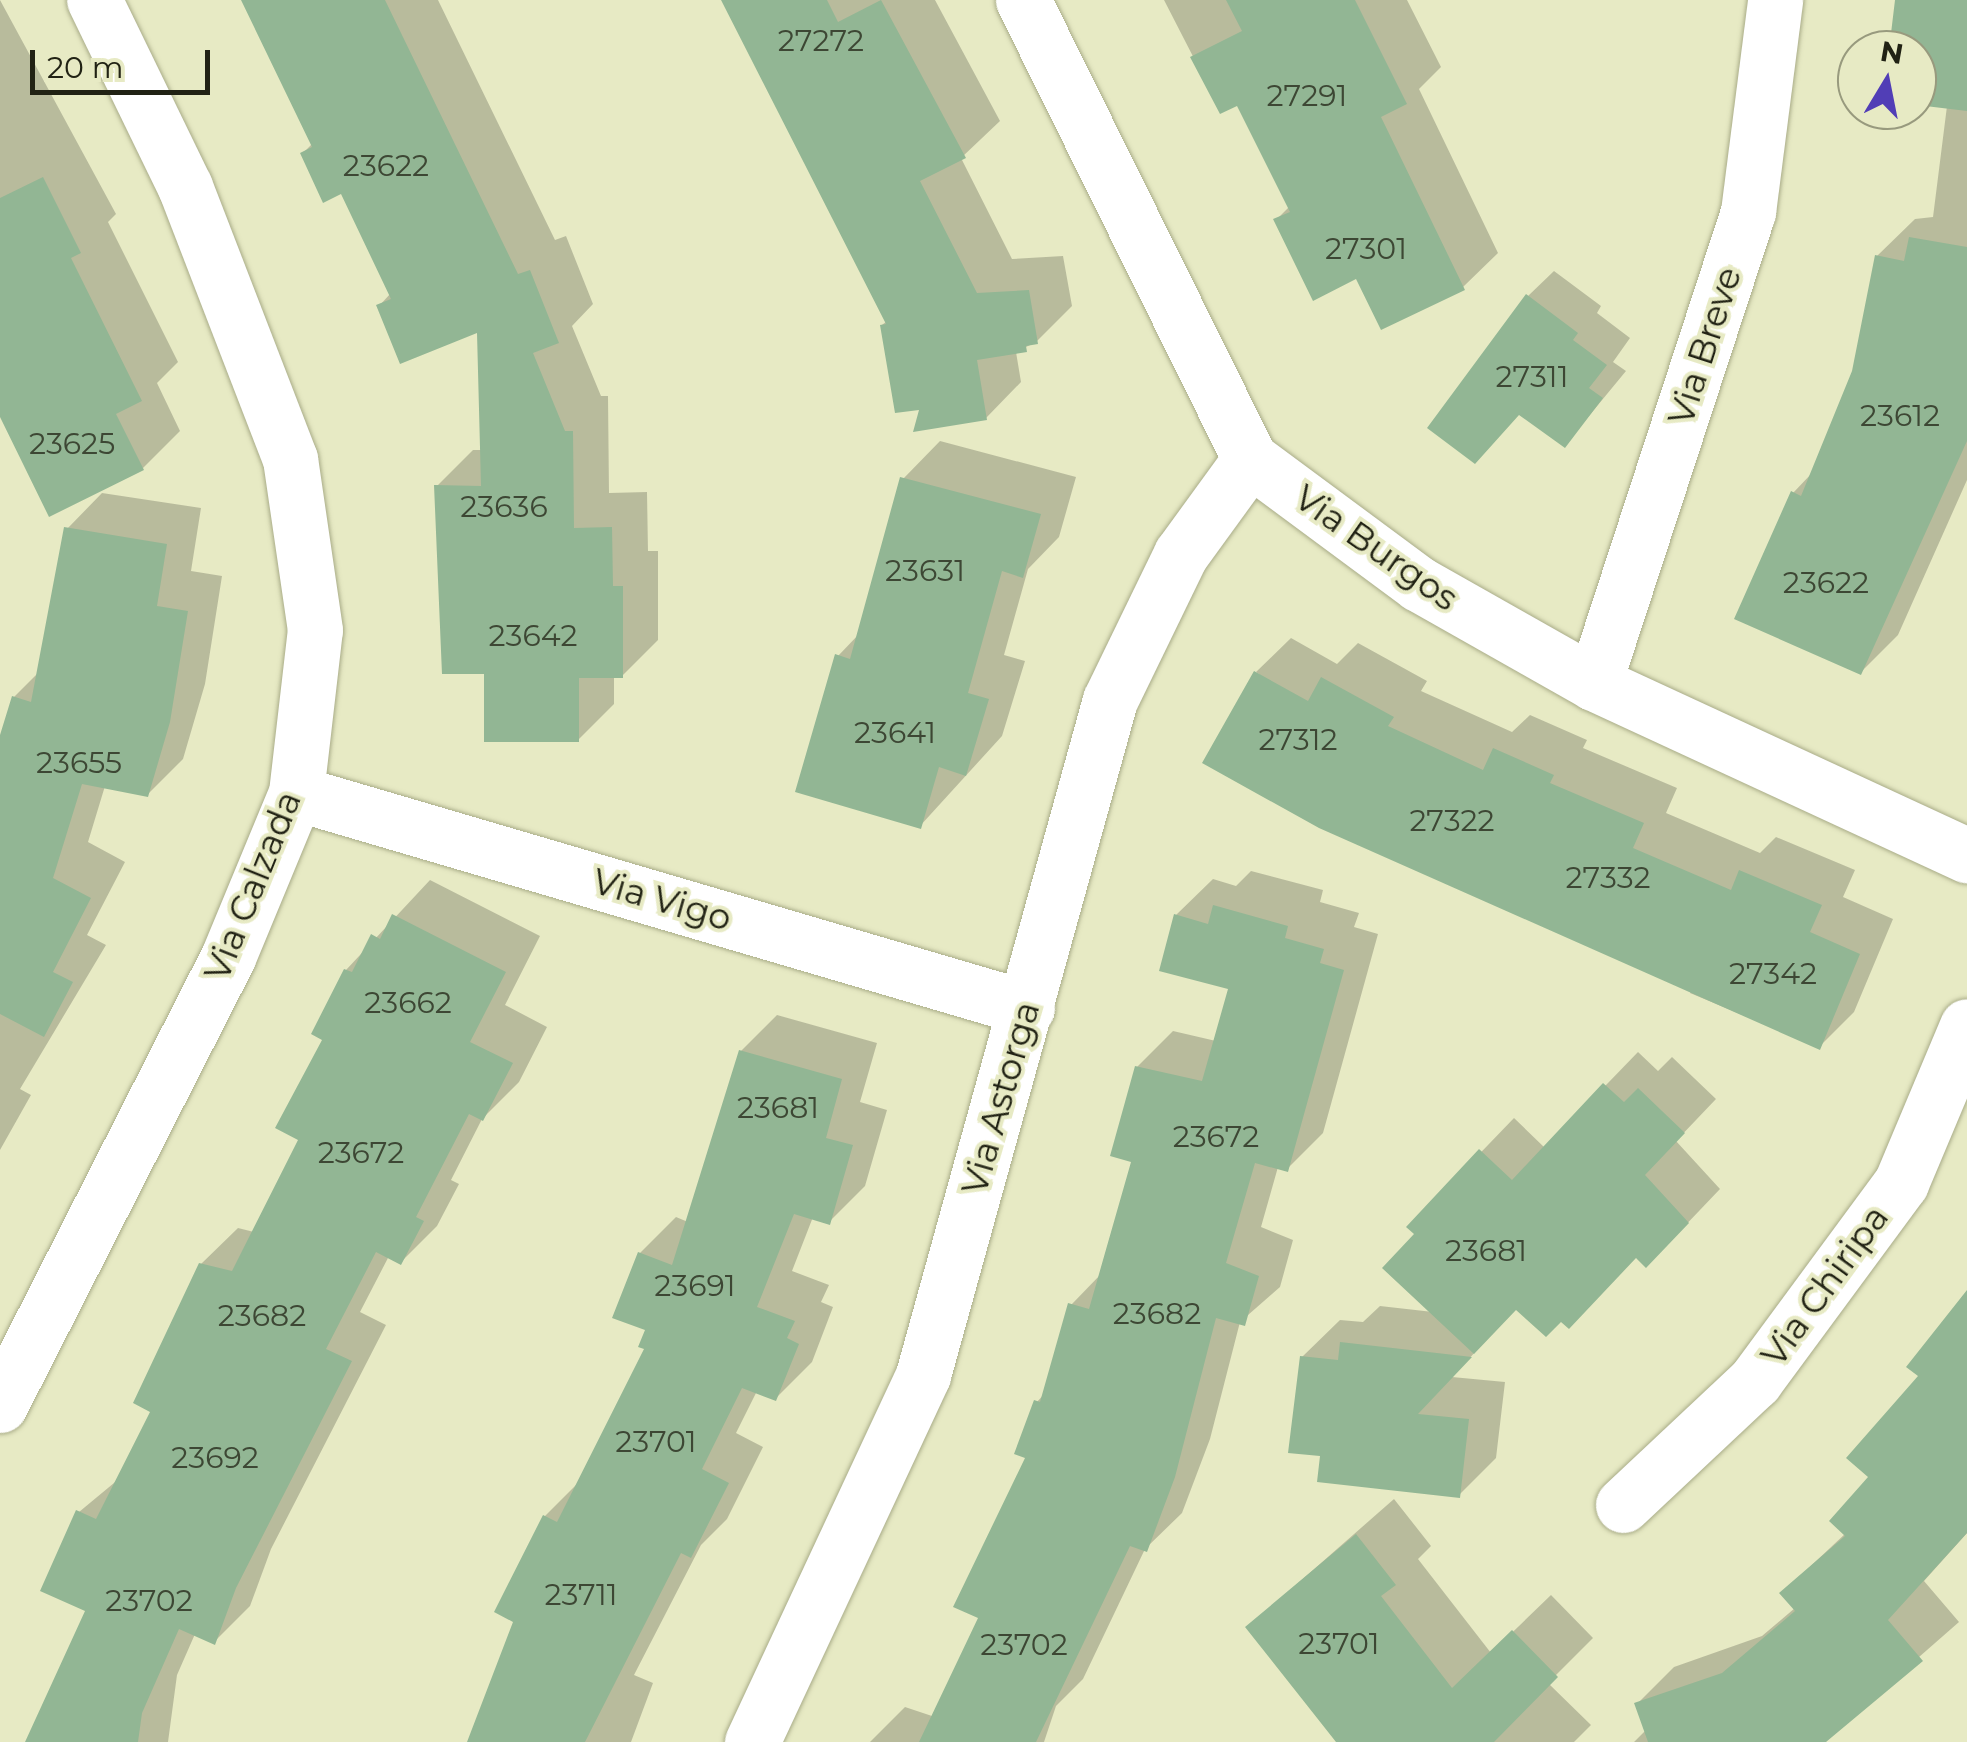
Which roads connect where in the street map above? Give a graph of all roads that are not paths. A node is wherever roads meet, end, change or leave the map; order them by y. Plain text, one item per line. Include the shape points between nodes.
1 (94, 0) edge
2 (1024, 0) edge
3 (1776, 0) edge
4 (1250, 459) junction
5 (1594, 683) junction
6 (296, 793) junction
7 (1967, 855) edge
8 (1027, 1008) junction
9 (1967, 1026) edge
10 (0, 1405) edge
11 (1623, 1505) dead end
12 (752, 1742) edge

1 - 6 street, Via Calzada via 185,187 290,459 315,630
2 - 4 street, Via Burgos
3 - 5 street, Via Breve via 1748,212
4 - 5 street, Via Burgos via 1419,584
4 - 8 street, Via Astorga via 1181,554 1110,700
5 - 7 street, Via Burgos
6 - 8 street, Via Vigo
6 - 10 street, Via Calzada via 228,956
8 - 12 street, Via Astorga via 924,1374
9 - 11 street, Via Chiripa via 1901,1183 1755,1381

